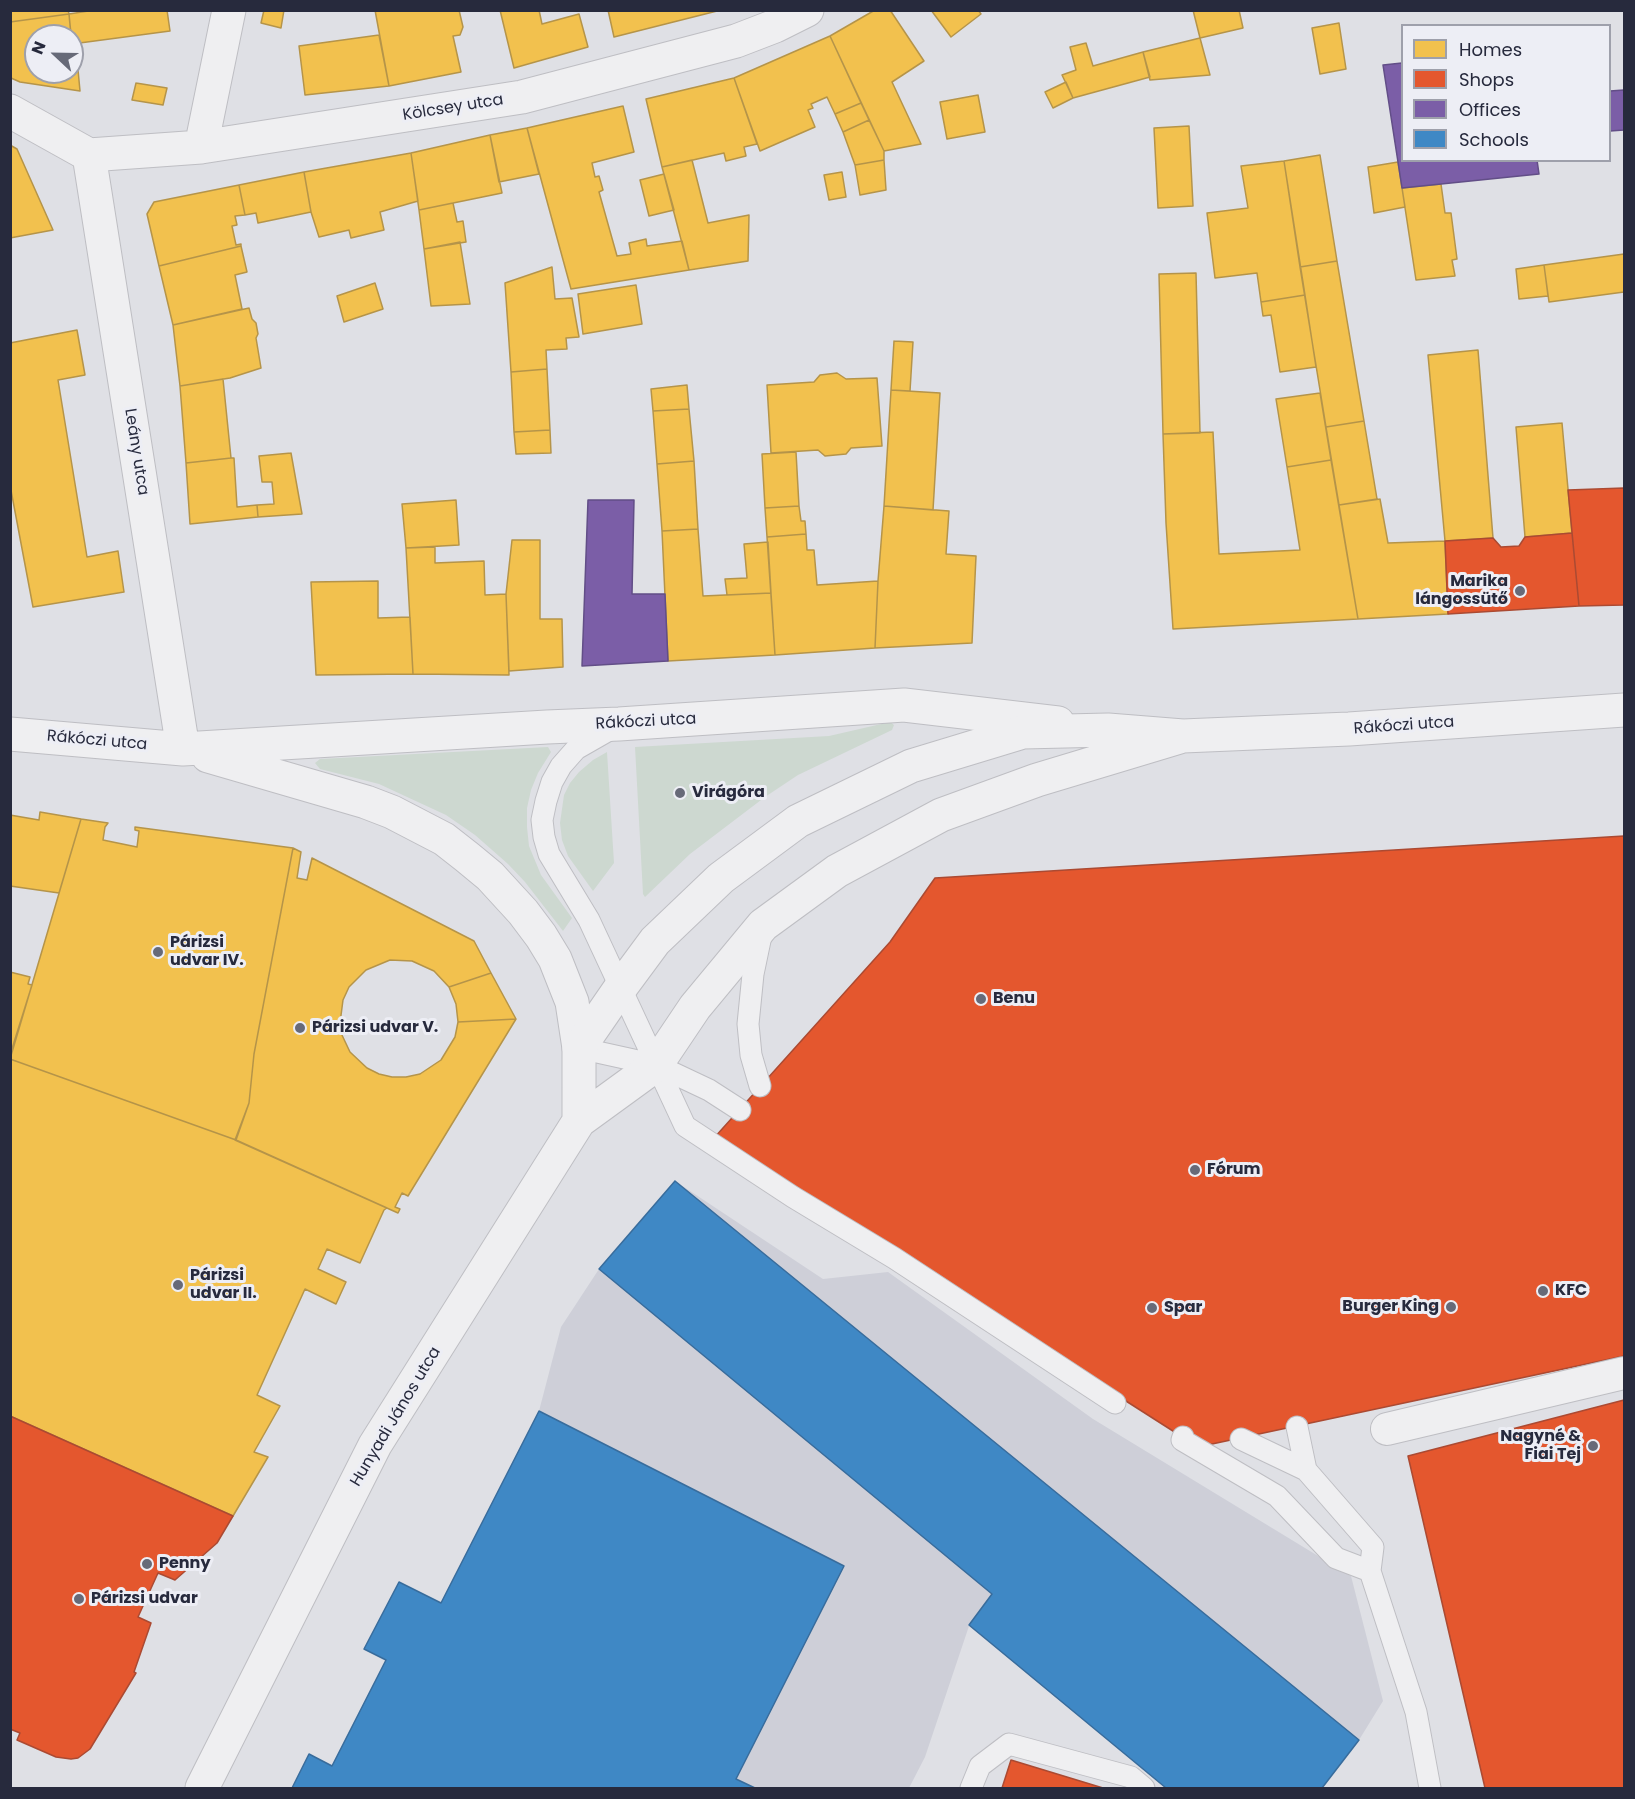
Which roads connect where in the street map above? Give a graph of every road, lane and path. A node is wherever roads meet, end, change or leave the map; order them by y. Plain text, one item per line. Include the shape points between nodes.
1 (229, 10) edge
2 (807, 10) edge
3 (10, 111) edge
4 (201, 147) junction
5 (89, 155) junction
6 (1624, 710) edge
7 (619, 724) junction
8 (1108, 729) junction
9 (10, 734) edge
10 (1183, 736) junction
11 (183, 749) junction
12 (941, 815) joint
13 (763, 926) junction
14 (621, 987) junction
15 (579, 1048) junction
16 (656, 1065) junction
17 (760, 1086) dead end
18 (740, 1110) dead end
19 (579, 1121) junction
20 (793, 1197) junction
21 (817, 1203) dead end
22 (1624, 1373) edge
23 (1115, 1403) dead end
24 (1297, 1427) dead end
25 (1387, 1429) dead end
26 (1183, 1437) dead end
27 (1241, 1439) dead end
28 (1306, 1470) junction
29 (1370, 1571) junction
30 (202, 1788) edge
31 (971, 1788) edge
32 (1144, 1788) edge
33 (1430, 1788) edge

1 - 4 street
2 - 4 street, Kölcsey utca via 736,41 522,97
3 - 5 street
4 - 5 street, Kölcsey utca
5 - 11 street, Leány utca
6 - 10 street, Rákóczi utca
7 - 8 street, Rákóczi utca via 904,705
7 - 11 street, Rákóczi utca
7 - 14 lane via 576,749 561,766 552,782 542,820 549,854 590,920
8 - 10 street, Rákóczi utca
8 - 14 street, Rákóczi utca via 1023,732 911,766 798,821 721,878 655,941
9 - 11 street, Rákóczi utca
10 - 12 street, Rákóczi utca via 1037,780
11 - 15 street, Rákóczi utca via 366,802 417,823 452,845 501,888 541,936 565,980
12 - 13 street, Hunyadi János utca via 837,871
13 - 16 street, Hunyadi János utca via 695,1008
13 - 17 lane via 748,1024
14 - 15 street
14 - 16 lane
15 - 16 lane
15 - 19 street
16 - 18 lane
16 - 19 street, Hunyadi János utca
16 - 20 lane via 686,1126
19 - 30 street, Hunyadi János utca via 375,1445
20 - 21 lane
20 - 23 lane via 891,1253
22 - 25 street
24 - 28 lane
26 - 29 lane via 1182,1440 1277,1496 1336,1558
27 - 28 lane
28 - 29 lane via 1373,1547
29 - 33 lane via 1416,1712
31 - 32 lane via 980,1766 1009,1744 1131,1777

